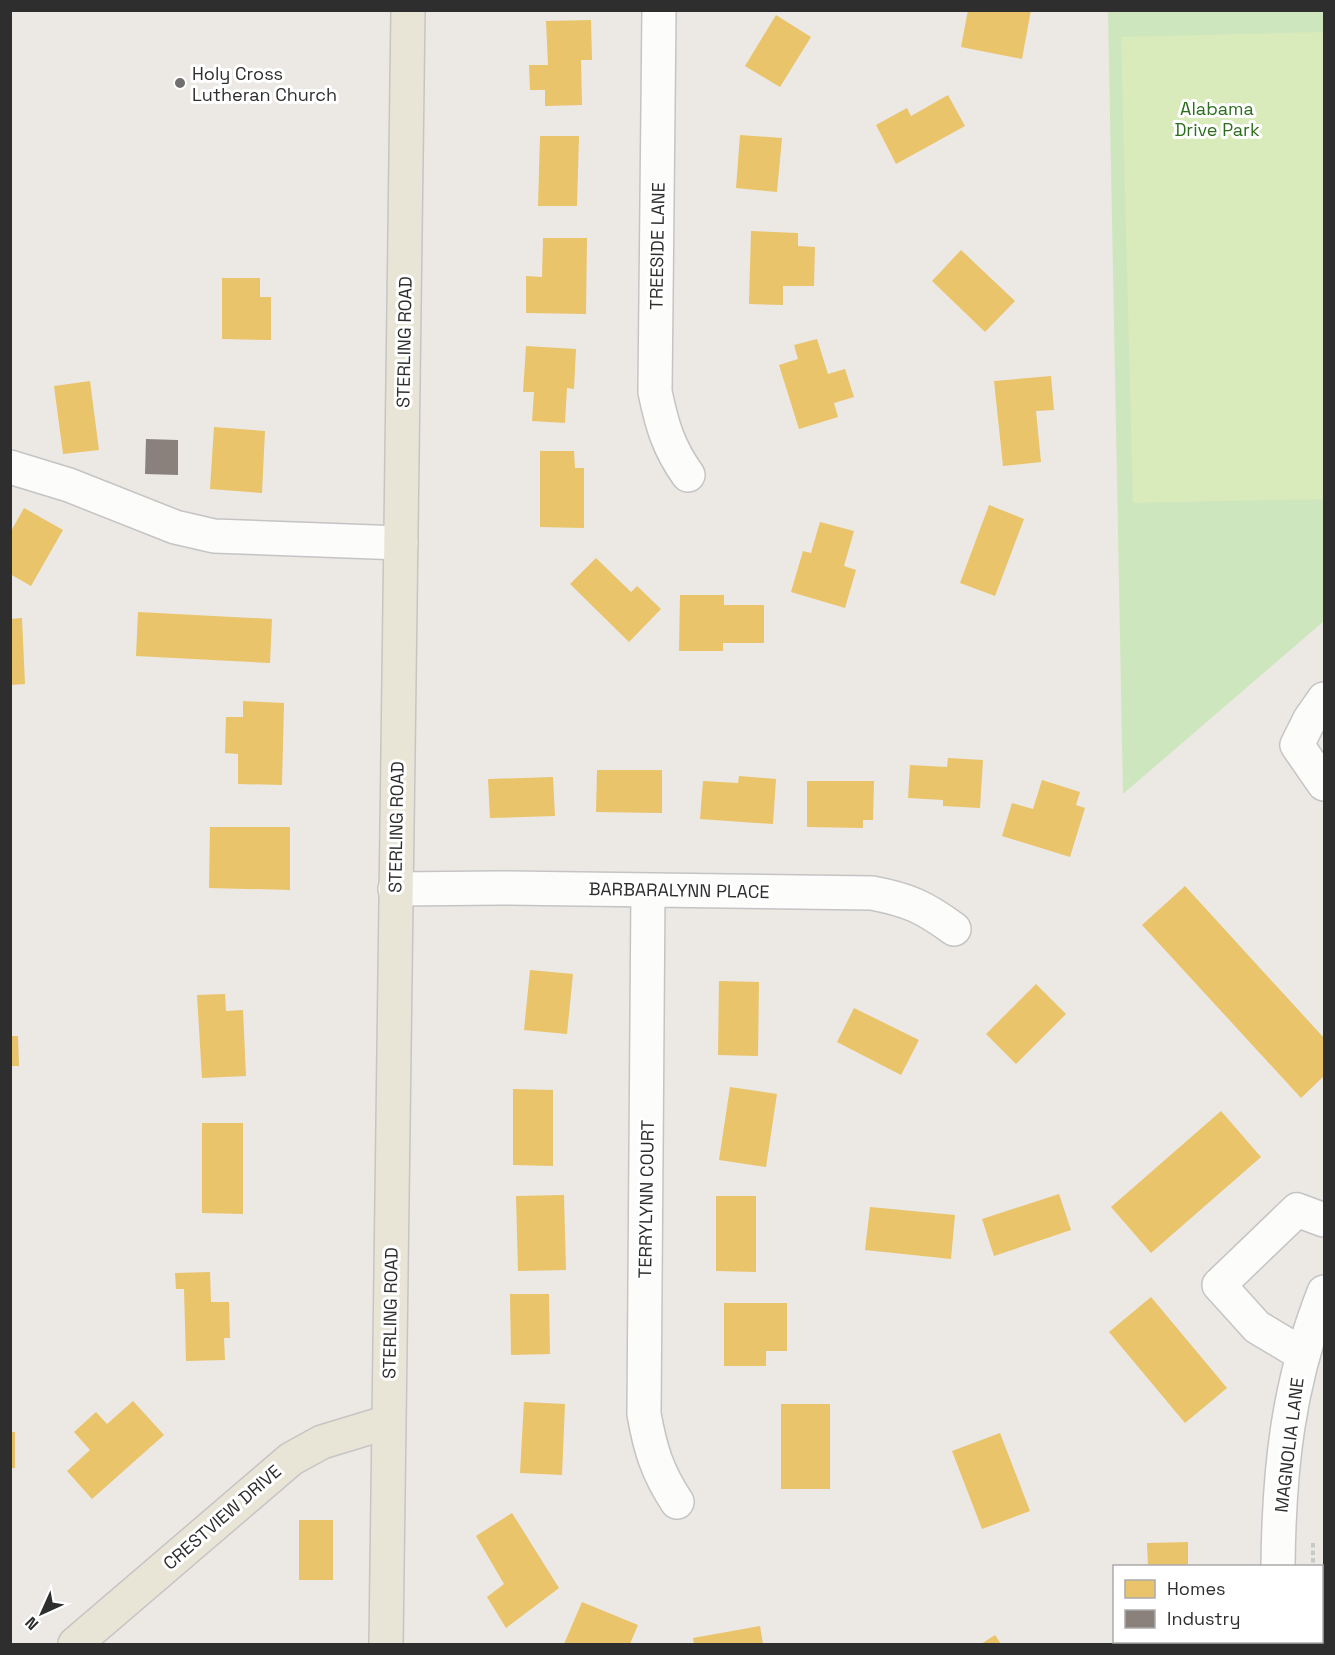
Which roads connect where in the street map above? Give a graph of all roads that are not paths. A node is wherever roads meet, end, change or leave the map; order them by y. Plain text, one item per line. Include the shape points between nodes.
1 (408, 10) edge
2 (659, 10) edge
3 (10, 466) edge
4 (688, 475) dead end
5 (401, 543) junction
6 (1324, 699) edge
7 (1324, 784) edge
8 (395, 889) junction
9 (648, 890) junction
10 (954, 929) dead end
11 (1324, 1220) edge
12 (1324, 1292) edge
13 (1302, 1354) junction
14 (388, 1422) junction
15 (677, 1502) dead end
16 (1278, 1565) edge
17 (75, 1644) edge
18 (386, 1644) edge

1 - 5 main road, STERLING ROAD
2 - 4 street, TREESIDE LANE via 655,392 662,425
3 - 5 street via 175,527 214,536
5 - 8 main road, STERLING ROAD
6 - 7 street via 1297,745
8 - 9 street, BARBARALYNN PLACE
8 - 14 main road, STERLING ROAD
9 - 10 street, BARBARALYNN PLACE via 872,893 904,899 930,911
9 - 15 street, TERRYLYNN COURT via 644,1414 651,1450
11 - 13 street via 1297,1210 1220,1285 1257,1327
12 - 13 street, MAGNOLIA LANE
13 - 16 street, MAGNOLIA LANE via 1281,1478
14 - 17 main road, CRESTVIEW DRIVE via 322,1442 291,1459
14 - 18 main road, STERLING ROAD

